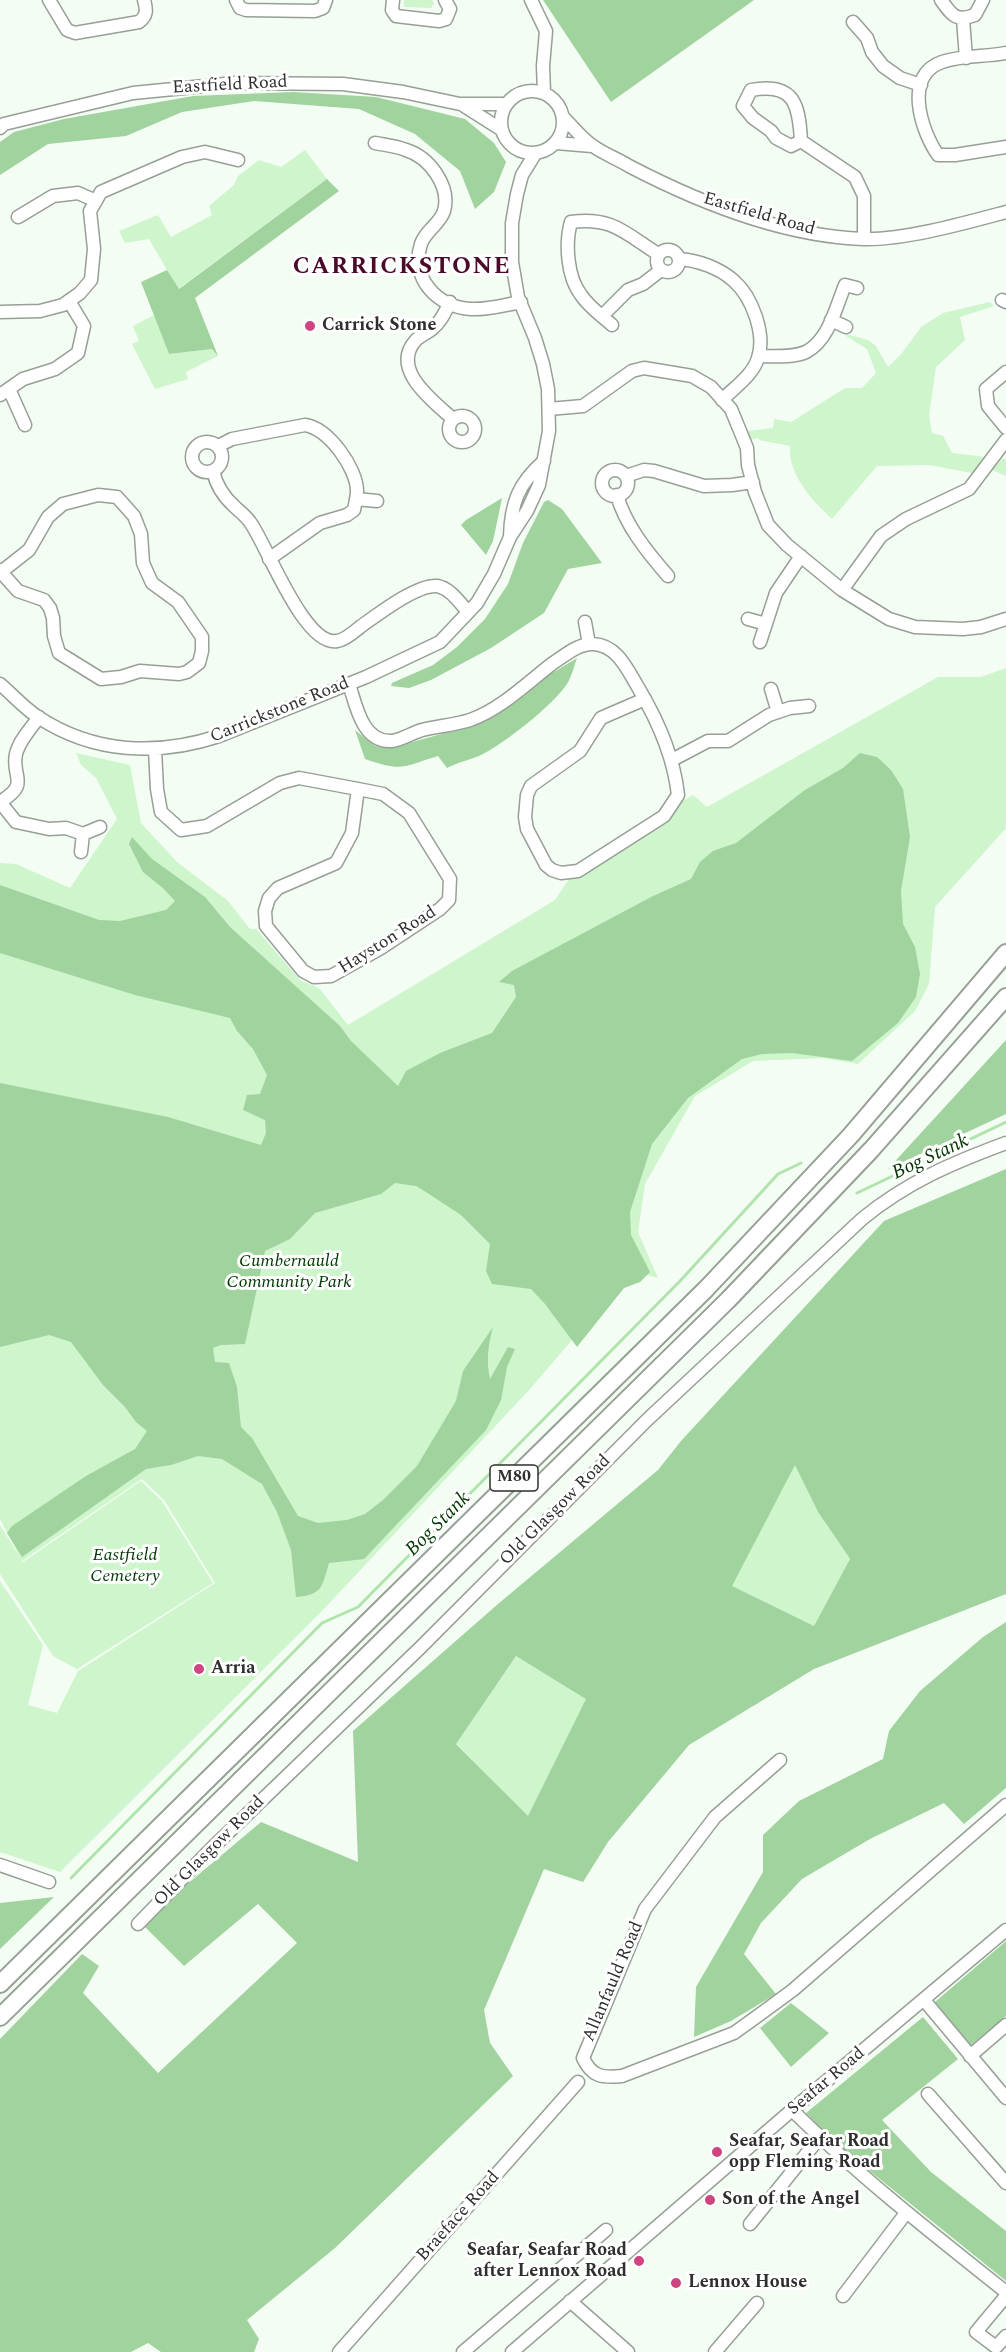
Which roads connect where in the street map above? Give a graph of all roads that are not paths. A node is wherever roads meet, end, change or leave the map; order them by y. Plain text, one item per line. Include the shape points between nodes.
1 (49, 0) edge
2 (144, 0) edge
3 (236, 0) edge
4 (393, 0) edge
5 (445, 0) edge
6 (531, 0) edge
7 (941, 0) edge
8 (983, 0) edge
9 (325, 4) edge
10 (963, 19) junction
11 (853, 22) dead end
12 (1006, 52) edge
13 (966, 58) junction
14 (543, 66) junction
15 (921, 85) junction
16 (523, 92) junction
17 (544, 93) junction
18 (459, 104) junction
19 (507, 104) junction
20 (564, 118) junction
21 (1, 125) edge
22 (502, 130) junction
23 (801, 141) junction
24 (375, 143) dead end
25 (556, 143) junction
26 (592, 146) junction
27 (513, 147) junction
28 (1006, 147) edge
29 (535, 154) junction
30 (238, 160) dead end
31 (522, 175) junction
32 (96, 201) junction
33 (1006, 212) edge
34 (18, 217) dead end
35 (864, 239) junction
36 (658, 254) junction
37 (679, 259) junction
38 (661, 270) junction
39 (857, 288) dead end
40 (69, 301) junction
41 (450, 302) junction
42 (521, 302) junction
43 (0, 312) edge
44 (831, 321) junction
45 (846, 327) dead end
46 (759, 356) junction
47 (1006, 372) edge
48 (5, 392) edge
49 (722, 400) junction
50 (549, 409) junction
51 (453, 419) dead end
52 (25, 425) dead end
53 (1006, 428) edge
54 (1006, 440) edge
55 (218, 446) junction
56 (213, 471) junction
57 (626, 476) junction
58 (753, 482) junction
59 (616, 495) junction
60 (356, 499) junction
61 (377, 501) dead end
62 (801, 556) junction
63 (269, 560) junction
64 (1, 571) edge
65 (668, 576) dead end
66 (842, 590) junction
67 (468, 612) junction
68 (748, 619) dead end
69 (1006, 619) edge
70 (585, 622) dead end
71 (766, 624) junction
72 (760, 642) dead end
73 (588, 644) junction
74 (1, 683) edge
75 (349, 684) junction
76 (771, 689) dead end
77 (645, 699) junction
78 (809, 706) dead end
79 (778, 712) junction
80 (39, 717) junction
81 (155, 750) junction
82 (672, 760) junction
83 (358, 789) junction
84 (0, 802) edge
85 (100, 827) dead end
86 (83, 834) junction
87 (81, 852) dead end
88 (1006, 953) edge
89 (1006, 997) edge
90 (1006, 1143) edge
91 (780, 1760) dead end
92 (1006, 1805) edge
93 (0, 1865) edge
94 (49, 1882) dead end
95 (138, 1924) dead end
96 (1006, 1930) edge
97 (0, 1984) edge
98 (924, 2000) junction
99 (0, 2017) edge
100 (1006, 2025) edge
101 (970, 2056) junction
102 (578, 2082) dead end
103 (928, 2094) dead end
104 (1006, 2098) edge
105 (792, 2110) junction
106 (953, 2123) junction
107 (943, 2131) dead end
108 (820, 2138) junction
109 (1006, 2183) edge
110 (906, 2212) junction
111 (750, 2224) dead end
112 (606, 2230) dead end
113 (1006, 2294) edge
114 (843, 2296) dead end
115 (570, 2301) junction
116 (757, 2303) dead end
117 (1006, 2336) edge
118 (339, 2352) edge
119 (463, 2352) edge
120 (512, 2352) edge
121 (628, 2352) edge
122 (715, 2352) edge

1 - 2 street via 67,30 75,33 139,22 147,10
3 - 9 street via 246,10 315,11
4 - 5 street via 393,13 399,18 443,21 450,9
6 - 14 street via 546,31
7 - 10 street via 954,16
8 - 10 street via 975,15
10 - 13 street
11 - 15 street via 883,66 900,78
12 - 13 street
13 - 15 street via 938,63 923,76
14 - 16 street
14 - 17 street
15 - 28 street via 917,96 920,111 930,144 938,155
16 - 17 street
16 - 19 street
17 - 20 street via 556,102
18 - 19 street, Eastfield Road
18 - 21 street, Eastfield Road via 343,84 235,83 133,93
18 - 22 street, Eastfield Road
19 - 22 street via 501,116
20 - 25 street via 563,131
20 - 26 street, Eastfield Road
22 - 27 street
23 - 23 street via 800,117 782,89 769,86 751,90 743,106 753,118 791,146
23 - 35 street via 855,177 864,196
24 - 41 street via 408,150 430,165 443,189 444,212 422,242 417,258 419,274 430,292
25 - 26 street, Eastfield Road
25 - 29 street
26 - 35 street, Eastfield Road via 685,193 744,215 801,230
27 - 29 street
27 - 31 street, Carrickstone Road
29 - 31 street, Carrickstone Road
30 - 32 street via 205,152 182,157 101,192
31 - 42 street, Carrickstone Road via 511,244 514,280
32 - 34 street via 78,193 53,196
32 - 40 street via 90,211 94,249 91,280
33 - 35 street, Eastfield Road via 963,224
36 - 37 street via 671,250
36 - 38 street via 656,261
36 - 38 street via 616,225 590,219 571,222 568,259 579,292 607,320 628,290
37 - 38 street via 674,270
37 - 46 street via 693,260 735,281 757,320
39 - 44 street via 845,285
40 - 43 street via 40,311
40 - 48 street via 84,326 78,353 55,369 23,380
41 - 42 street via 471,309
41 - 51 street via 437,326 417,340 409,359 416,384
42 - 50 street, Carrickstone Road via 543,364
44 - 45 street
44 - 46 street via 820,340 805,352
46 - 49 street via 752,371
47 - 53 street via 986,389 988,406
48 - 52 street
49 - 50 street via 711,387 692,376 644,368 632,371 583,406
49 - 58 street via 731,409 747,448
50 - 67 street, Carrickstone Road via 549,431 536,492 494,574
54 - 66 street via 969,489 906,519 881,536
55 - 56 street via 222,460
55 - 56 street via 204,442 192,452 194,466 202,472
55 - 60 street via 243,436 314,426 346,460 354,475
56 - 63 street via 216,484 250,522
57 - 58 street via 645,470 704,486
57 - 59 street via 626,488
57 - 59 street via 614,470 603,478 604,490
58 - 62 street via 768,525
59 - 65 street via 626,518
60 - 61 street
60 - 63 street via 354,510 347,516 320,523
62 - 66 street
62 - 71 street via 780,584
63 - 67 street via 314,631 327,640 349,635 423,588 437,586 451,593
64 - 64 street via 18,591 44,600 50,608 59,653 101,679 140,671 179,674 199,663 202,637 178,602 152,583 143,563 141,534 134,516 117,497 98,495 63,504 48,517 29,550
66 - 69 street via 889,619 915,627 963,629
67 - 75 street, Carrickstone Road via 440,642
68 - 71 street
70 - 73 street
71 - 72 street
73 - 75 street via 561,658 489,711 392,741 377,738 363,724
73 - 77 street via 604,646 619,655
74 - 80 street, Carrickstone Road
75 - 81 street, Carrickstone Road via 219,736
76 - 79 street
77 - 82 street
77 - 82 street via 601,718 580,751 531,786 525,804 527,829 546,865 561,873 578,871 664,816 678,795
78 - 79 street
79 - 82 street via 728,741 708,741
80 - 81 street, Carrickstone Road via 85,740 115,748
80 - 84 street via 16,754 19,782 14,793
81 - 83 street, Hayston Road via 161,812 181,830 207,826 290,780 299,778
83 - 83 street, Hayston Road via 383,794 409,813 450,879 449,900 381,948 331,976 314,977 303,971 272,936 266,926 265,911 278,888 336,863 352,833
84 - 86 street via 16,822
85 - 86 street
86 - 87 street
88 - 97 highway, M80 via 851,1135 706,1289
89 - 99 highway, M80 via 871,1150 728,1300
90 - 95 street, Old Glasgow Road via 918,1180 862,1220 647,1420
91 - 92 street, Allanfauld Road via 715,1817 645,1909 583,2058 589,2070 603,2078 622,2076 734,2032 793,1990
93 - 94 street
96 - 98 street, Seafar Road
98 - 101 street
98 - 105 street, Seafar Road
100 - 101 street
101 - 104 street
102 - 118 street, Braeface Road
103 - 106 street
105 - 108 street
105 - 115 street, Seafar Road
106 - 107 street
106 - 109 street
108 - 110 street
108 - 111 street
110 - 113 street
110 - 114 street
112 - 119 street
113 - 117 street via 976,2332 996,2347
115 - 120 street, Seafar Road
115 - 121 street
116 - 122 street

